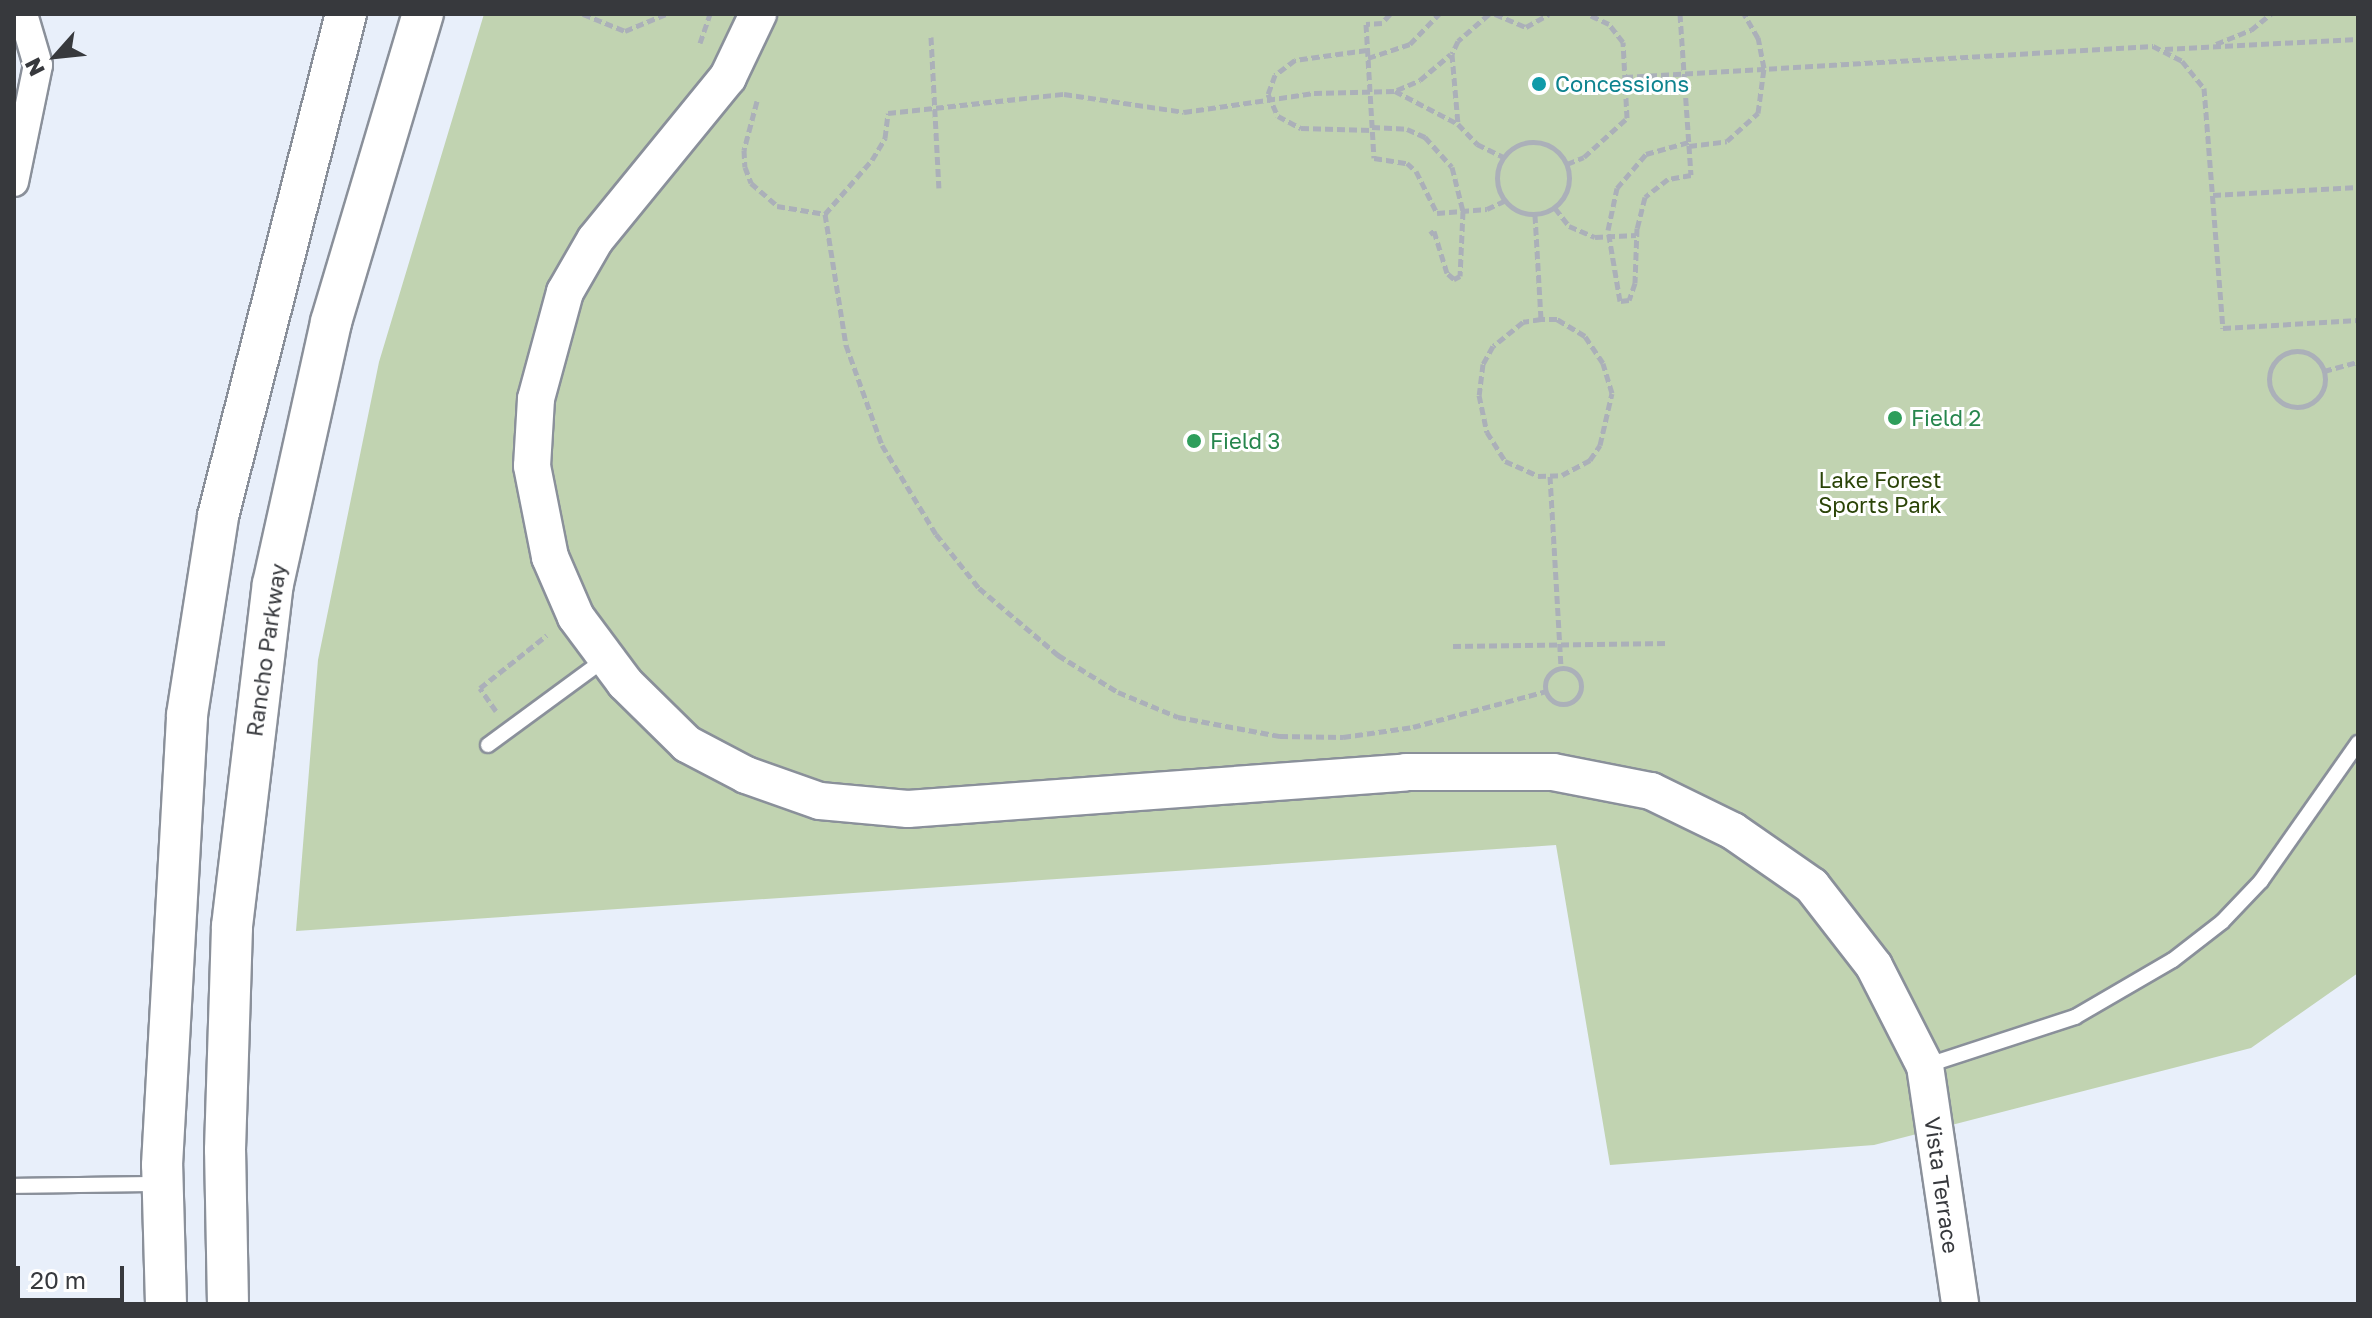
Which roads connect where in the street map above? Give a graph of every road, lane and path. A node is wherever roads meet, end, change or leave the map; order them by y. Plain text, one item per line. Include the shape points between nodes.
1 (23, 14) edge
2 (346, 14) edge
3 (423, 14) edge
4 (583, 14) edge
5 (666, 14) edge
6 (758, 14) edge
7 (1390, 14) edge
8 (1439, 14) edge
9 (1492, 14) edge
10 (1549, 14) edge
11 (1588, 14) edge
12 (1680, 14) edge
13 (1744, 14) edge
14 (2271, 14) edge
15 (931, 37) dead end
16 (2358, 39) edge
17 (2206, 47) junction
18 (2160, 49) junction
19 (1368, 54) junction
20 (1452, 54) junction
21 (1764, 68) junction
22 (1684, 73) junction
23 (1625, 77) junction
24 (1370, 91) junction
25 (1395, 91) junction
26 (760, 92) dead end
27 (1270, 102) junction
28 (933, 107) junction
29 (1458, 124) junction
30 (1372, 129) junction
31 (1689, 144) junction
32 (1504, 157) junction
33 (1567, 164) junction
34 (14, 182) edge
35 (2358, 187) edge
36 (939, 188) dead end
37 (2213, 195) junction
38 (1504, 201) junction
39 (1555, 208) junction
40 (1463, 211) junction
41 (825, 214) junction
42 (1535, 215) junction
43 (1430, 234) dead end
44 (1636, 235) junction
45 (1608, 237) junction
46 (1541, 319) junction
47 (2358, 320) edge
48 (2358, 362) edge
49 (2324, 371) junction
50 (1550, 476) junction
51 (1668, 643) dead end
52 (1560, 645) junction
53 (1453, 646) dead end
54 (605, 659) junction
55 (1561, 668) junction
56 (1546, 691) junction
57 (2358, 743) edge
58 (488, 745) dead end
59 (1925, 1066) junction
60 (163, 1184) junction
61 (14, 1186) edge
62 (166, 1304) edge
63 (228, 1304) edge
64 (1960, 1304) edge

1 - 34 street via 38,65
2 - 60 main road via 215,532 187,715 172,917
3 - 63 main road, Rancho Parkway via 331,322 273,584 232,926 225,1150
4 - 5 path via 625,31
6 - 54 street, Vista Terrace via 728,77 695,123 595,240 565,292 543,365 532,466 542,528 560,585
7 - 19 path via 1382,23 1366,24
8 - 19 path via 1410,44
9 - 10 path via 1526,27
9 - 20 path via 1458,41
11 - 23 path via 1609,24 1623,42
12 - 22 path
13 - 21 path via 1758,38
14 - 17 path via 2251,30
15 - 28 path
16 - 17 path
17 - 18 path
18 - 21 path via 2138,45
18 - 37 path via 2182,61 2204,88
19 - 24 path
19 - 27 path via 1295,60 1269,84
20 - 25 path via 1420,80
20 - 29 path
21 - 22 path
21 - 31 path via 1758,113 1750,126 1727,141
22 - 23 path
22 - 31 path
23 - 33 path via 1627,118 1584,157
24 - 25 path
24 - 27 path
24 - 30 path
25 - 29 path
26 - 41 path via 744,150 751,183 777,206
27 - 28 path via 1184,112 1064,94
27 - 30 path via 1278,116 1301,128
28 - 36 path
28 - 41 path via 888,113 885,138 872,160
29 - 32 path via 1477,144
30 - 40 path via 1407,129 1440,148 1461,189
30 - 40 path via 1374,158 1407,163 1437,213
31 - 44 path via 1691,175 1654,187 1639,211
31 - 45 path via 1646,154 1629,170 1609,209
32 - 33 path via 1520,144 1543,143
32 - 38 path via 1496,181
33 - 39 path via 1568,190
35 - 37 path
37 - 47 path via 2223,328
38 - 40 path
38 - 42 path
39 - 42 path
39 - 45 path via 1569,226
40 - 43 path via 1460,276 1454,279 1447,273 1434,231
41 - 56 path via 846,345 868,412 899,476 979,588 1086,674 1178,717 1280,736 1343,737 1413,727
42 - 46 path
44 - 45 path
44 - 45 path via 1638,268 1624,302 1617,297
46 - 50 path via 1557,319 1585,336 1603,363 1612,393 1606,428 1590,460
46 - 50 path via 1523,322 1493,346 1483,364 1479,395 1487,432 1505,461 1520,471
48 - 49 path
49 - 49 path via 2320,395 2305,406 2285,405 2269,383 2272,365 2294,351 2311,354
50 - 52 path
51 - 52 path
52 - 53 path
52 - 55 path
54 - 58 lane
54 - 59 street, Vista Terrace via 687,744 746,775 820,801 908,809 1421,772 1553,772 1651,791 1733,831 1812,886 1874,966
55 - 56 path via 1549,675
55 - 56 path via 1579,678 1578,696 1557,704
57 - 59 lane via 2261,881 2222,922 2173,960 2075,1017
59 - 64 street, Vista Terrace
60 - 61 lane
60 - 62 main road

